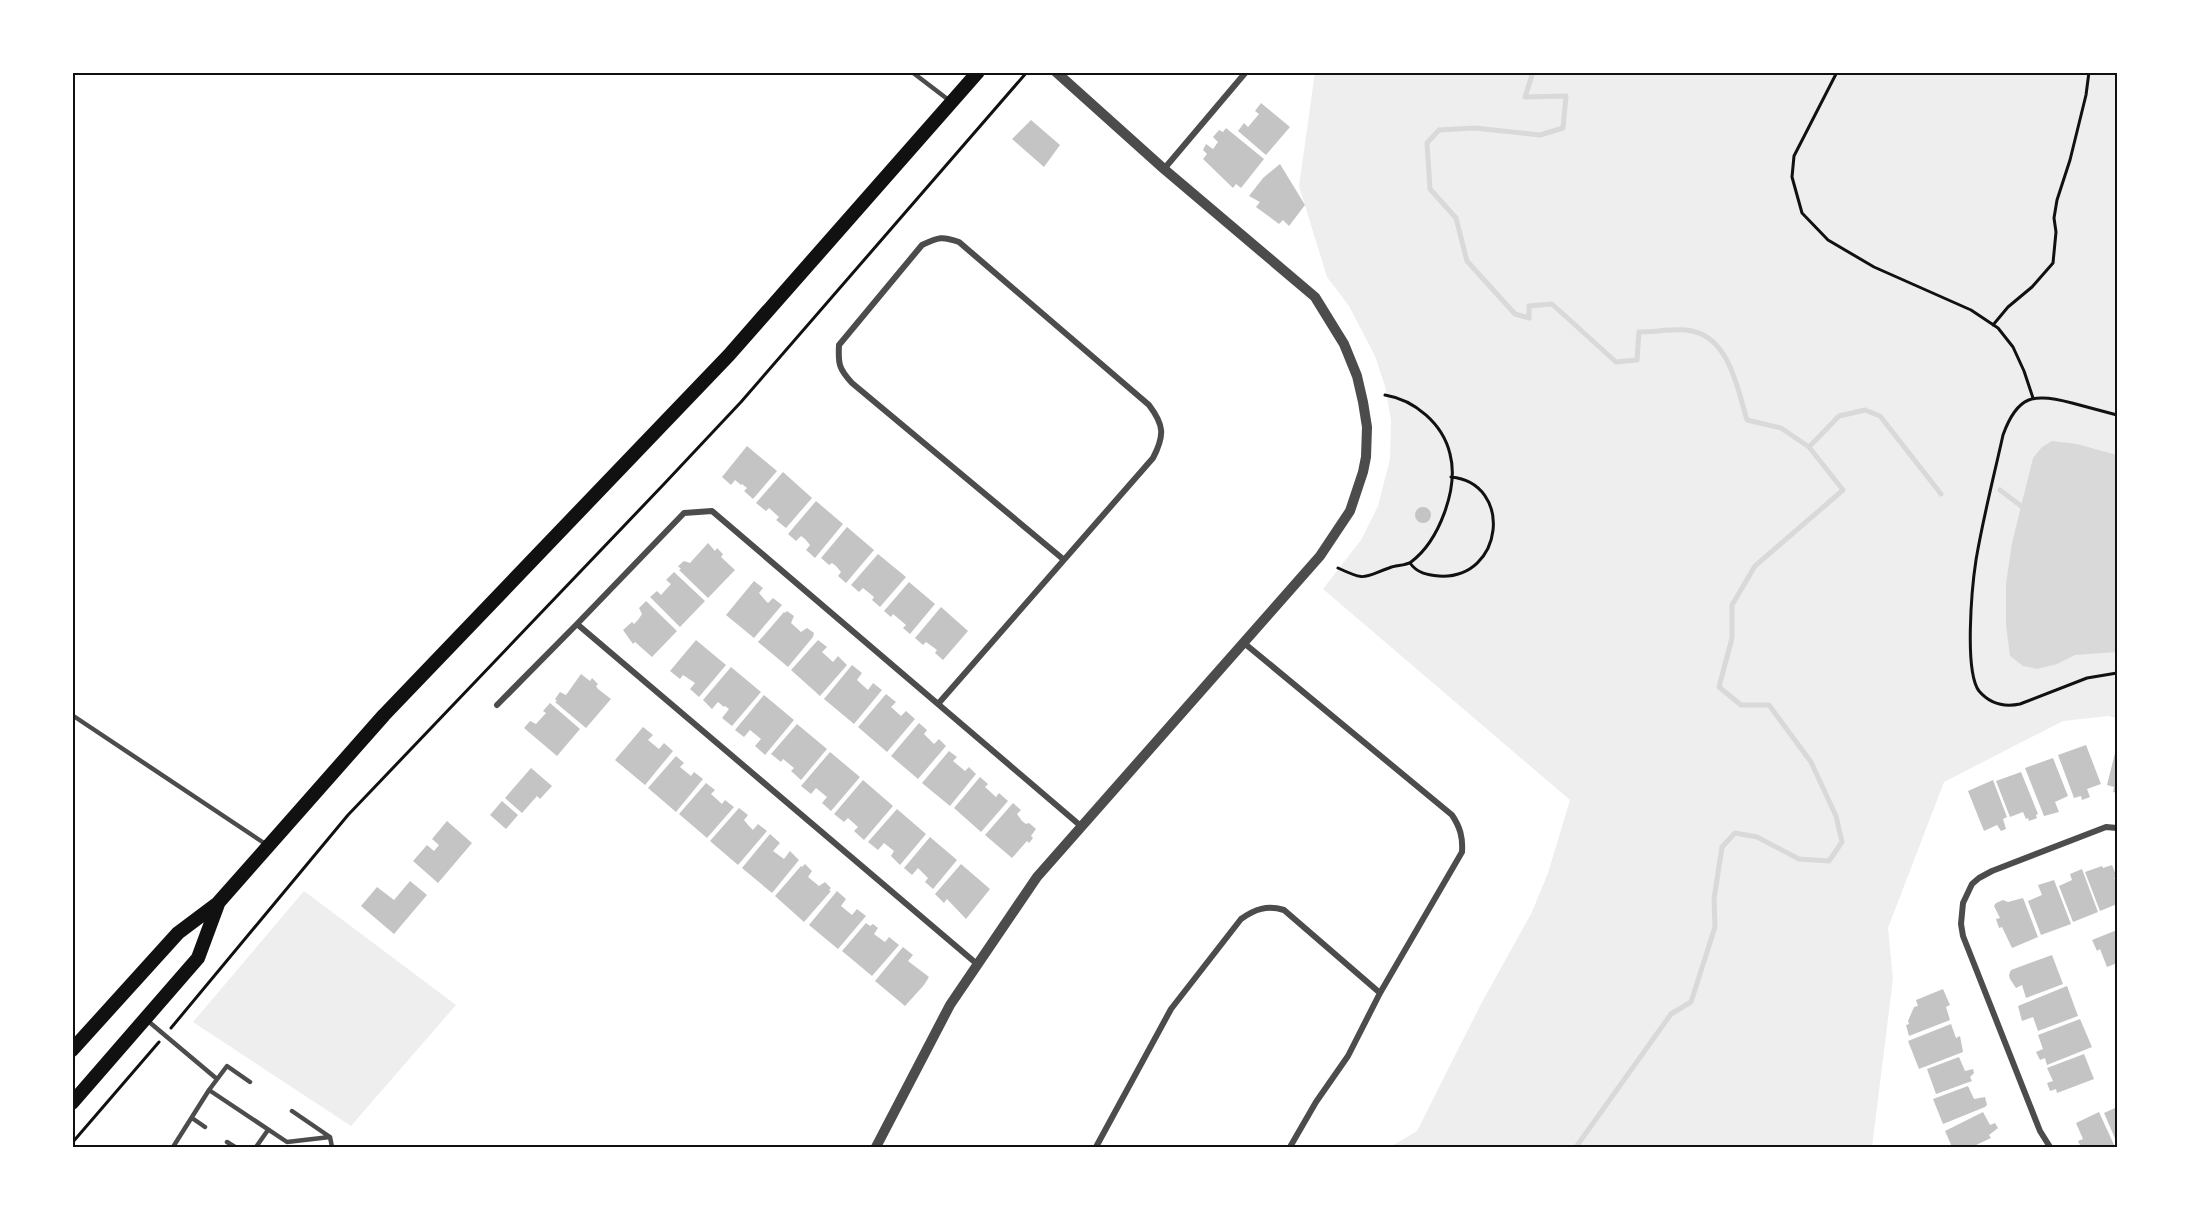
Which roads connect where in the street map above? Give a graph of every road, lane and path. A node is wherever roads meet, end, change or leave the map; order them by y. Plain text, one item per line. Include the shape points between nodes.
1 (912, 72) edge
2 (978, 72) edge
3 (1027, 72) edge
4 (1056, 72) edge
5 (1246, 72) edge
6 (1837, 72) edge
7 (2089, 72) edge
8 (952, 102) junction
9 (1164, 169) junction
10 (1993, 325) junction
11 (1385, 395) dead end
12 (2033, 398) junction
13 (2117, 415) edge
14 (1451, 477) junction
15 (1063, 559) junction
16 (1410, 563) junction
17 (1338, 568) dead end
18 (577, 624) junction
19 (1244, 643) junction
20 (2117, 673) edge
21 (938, 704) junction
22 (497, 705) dead end
23 (72, 715) edge
24 (1082, 826) junction
25 (2117, 828) edge
26 (269, 846) junction
27 (218, 903) junction
28 (977, 964) junction
29 (1380, 993) junction
30 (145, 1019) junction
31 (165, 1036) junction
32 (72, 1050) edge
33 (217, 1079) junction
34 (250, 1082) dead end
35 (209, 1090) junction
36 (72, 1103) edge
37 (292, 1111) dead end
38 (192, 1118) junction
39 (205, 1126) dead end
40 (268, 1130) junction
41 (330, 1137) junction
42 (227, 1142) dead end
43 (72, 1143) edge
44 (173, 1147) edge
45 (235, 1147) edge
46 (256, 1147) edge
47 (332, 1147) edge
48 (876, 1147) edge
49 (1096, 1147) edge
50 (1290, 1147) edge
51 (2050, 1147) edge

1 - 8 lane
2 - 8 main road
3 - 31 path via 741,402 348,815
4 - 9 street
5 - 9 street
6 - 10 path via 1794,156 1792,177 1802,213 1828,240 1846,251 1971,310
7 - 10 path via 2057,200 2053,263
8 - 26 main road via 729,355 384,715
9 - 19 street via 1315,297 1344,344 1363,402 1366,457 1350,511 1320,556
10 - 12 path via 2013,347
11 - 14 path via 1407,401 1434,423 1450,454
12 - 13 path via 2056,399
12 - 20 path via 2019,406 2003,435 1976,561 1970,647 1973,675 1987,698 1996,704 2011,705 2087,678
14 - 16 path via 1436,534
14 - 16 path via 1465,480 1484,495 1493,518 1491,542 1480,561 1453,576 1420,573
15 - 15 street via 1153,458 1160,445 1159,418 1149,405 959,242 935,238 922,245 839,345 838,361 852,383
15 - 21 street
16 - 17 path via 1368,577
18 - 21 street via 684,513 712,511
18 - 22 street
18 - 28 street
19 - 24 street
19 - 29 street via 1452,815 1459,826 1462,852
21 - 24 street
23 - 26 lane
24 - 28 street via 1037,877
25 - 51 street via 2106,827 1992,871 1972,884 1963,903 1963,936 2040,1131
26 - 27 main road
27 - 30 main road via 198,958
27 - 32 main road via 178,933
28 - 48 street via 950,1005
29 - 49 street via 1284,910 1264,908 1252,912 1241,919 1171,1009
29 - 50 street via 1348,1056
30 - 31 lane
30 - 36 main road
31 - 33 lane
31 - 43 path
33 - 34 lane via 227,1066
33 - 35 lane
35 - 38 lane
35 - 40 lane
37 - 41 lane
38 - 39 lane
38 - 44 lane
40 - 41 lane via 287,1142
40 - 46 lane
41 - 47 lane
42 - 45 lane

